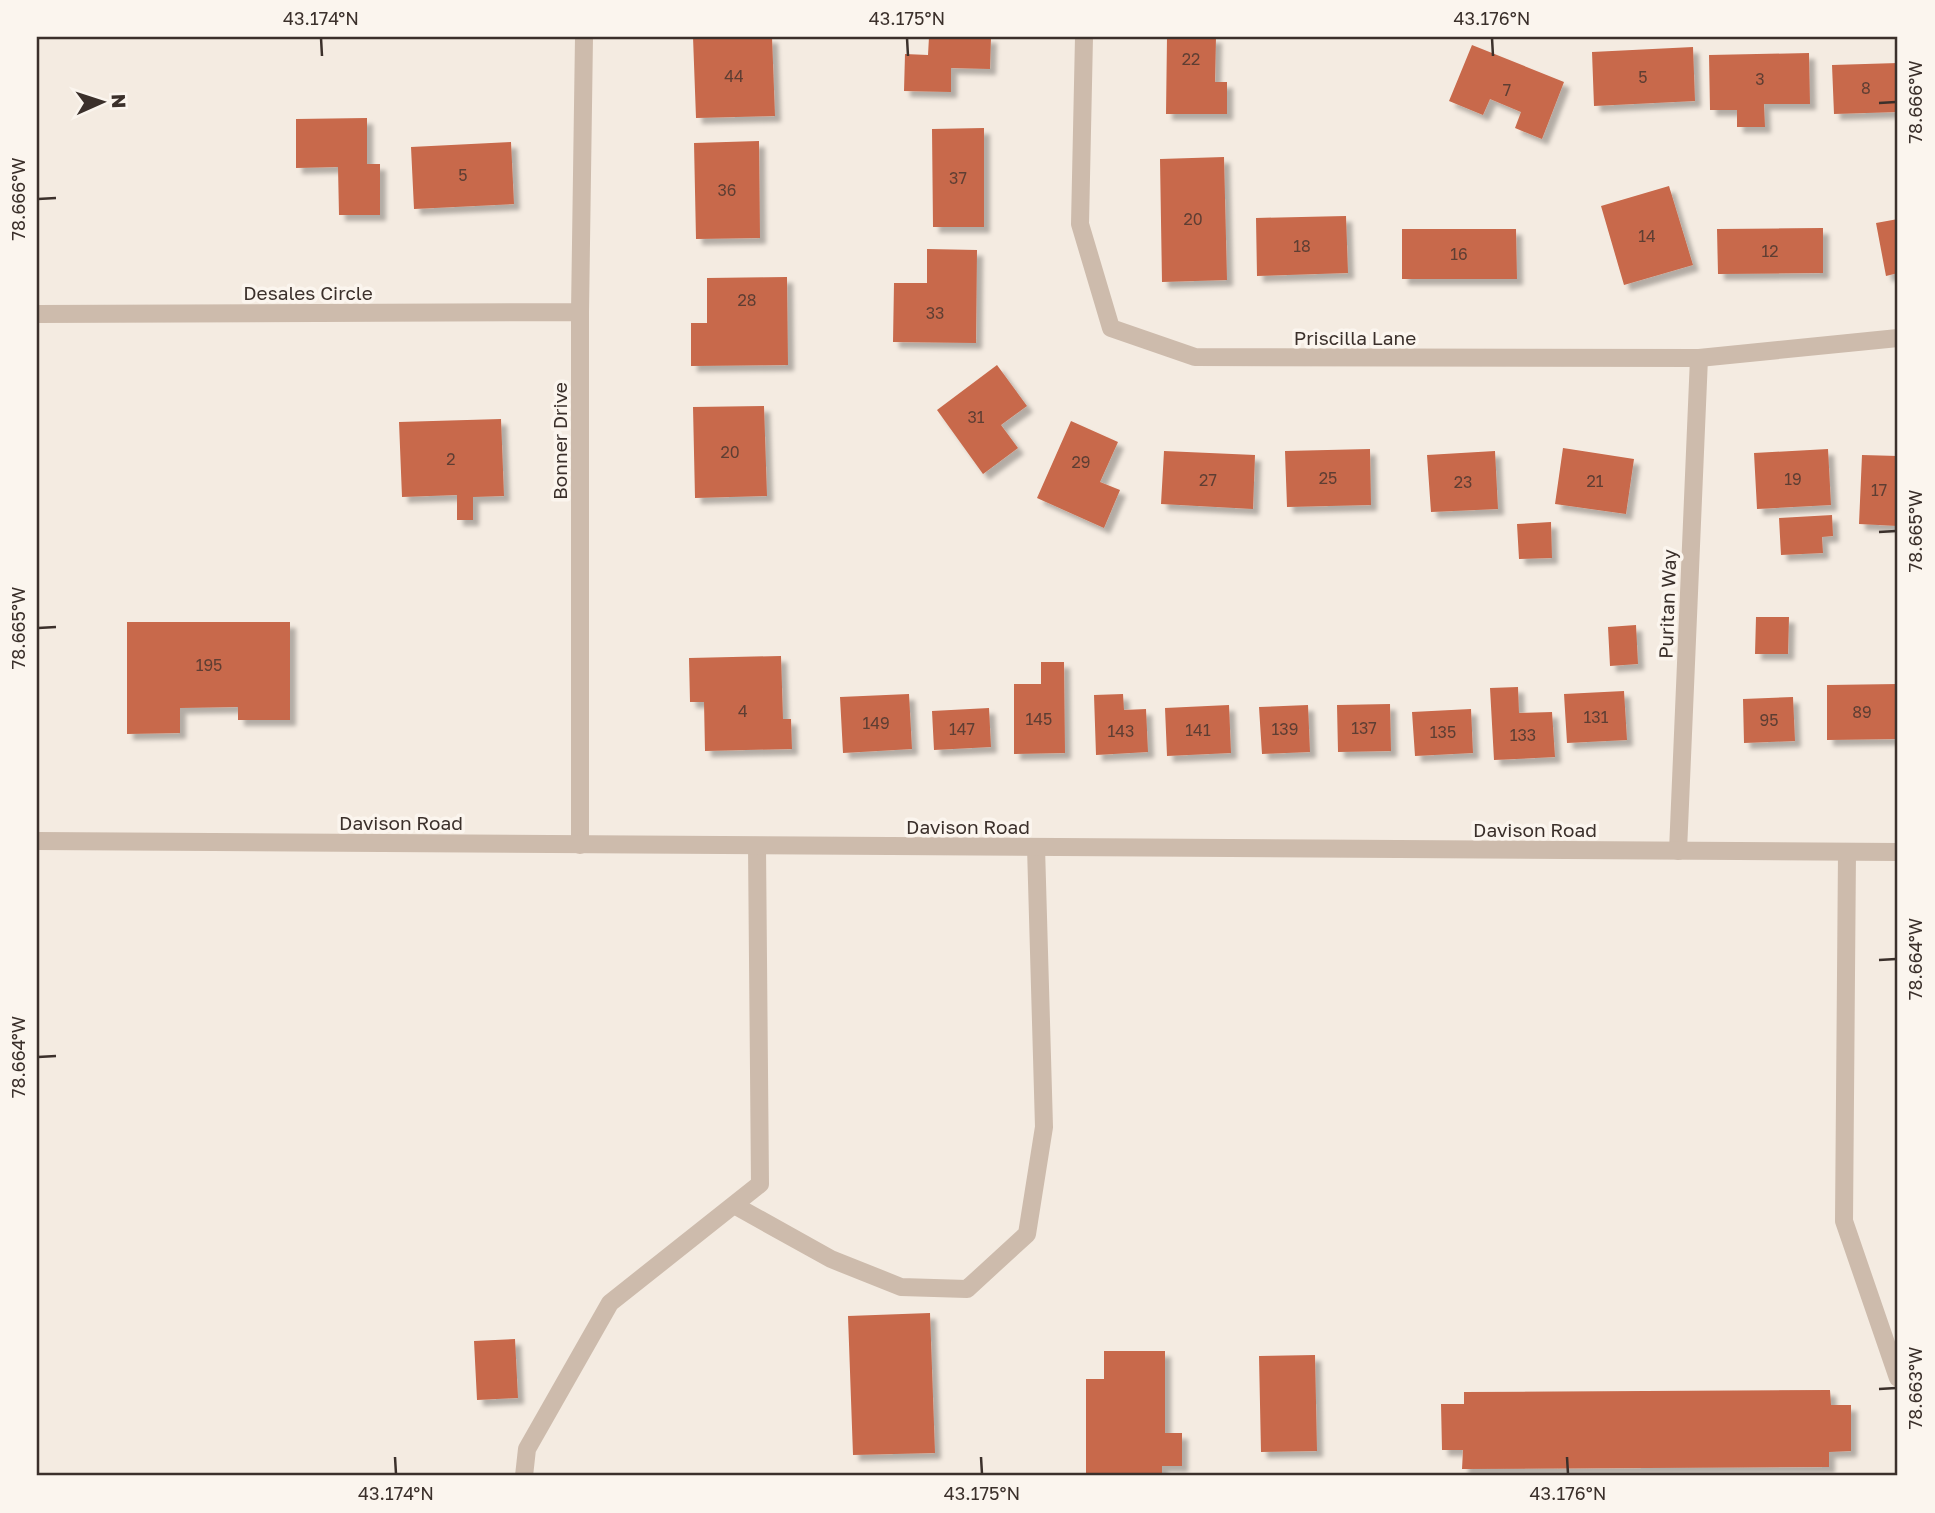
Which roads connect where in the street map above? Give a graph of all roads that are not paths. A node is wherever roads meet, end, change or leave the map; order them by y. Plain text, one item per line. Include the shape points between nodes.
1 (584, 37) edge
2 (1084, 37) edge
3 (580, 313) junction
4 (37, 314) edge
5 (1898, 338) edge
6 (1699, 358) junction
7 (37, 841) edge
8 (580, 845) junction
9 (757, 845) junction
10 (1036, 847) junction
11 (1678, 851) junction
12 (1847, 852) junction
13 (1898, 852) edge
14 (734, 1205) junction
15 (1898, 1378) edge
16 (524, 1476) edge

1 - 3 street, Bonner Drive
2 - 6 street, Priscilla Lane via 1080,224 1111,328 1195,357
3 - 4 street, Desales Circle
3 - 8 street, Bonner Drive
5 - 6 street, Priscilla Lane
6 - 11 street, Puritan Way
7 - 8 street, Davison Road
8 - 9 street, Davison Road
9 - 10 street, Davison Road
9 - 14 street via 760,1184
10 - 11 street, Davison Road
10 - 14 street via 1044,1127 1027,1234 967,1289 901,1287 831,1259
11 - 12 street, Davison Road
12 - 13 street, Davison Road
12 - 15 street via 1844,1221
14 - 16 street via 610,1303 527,1449

